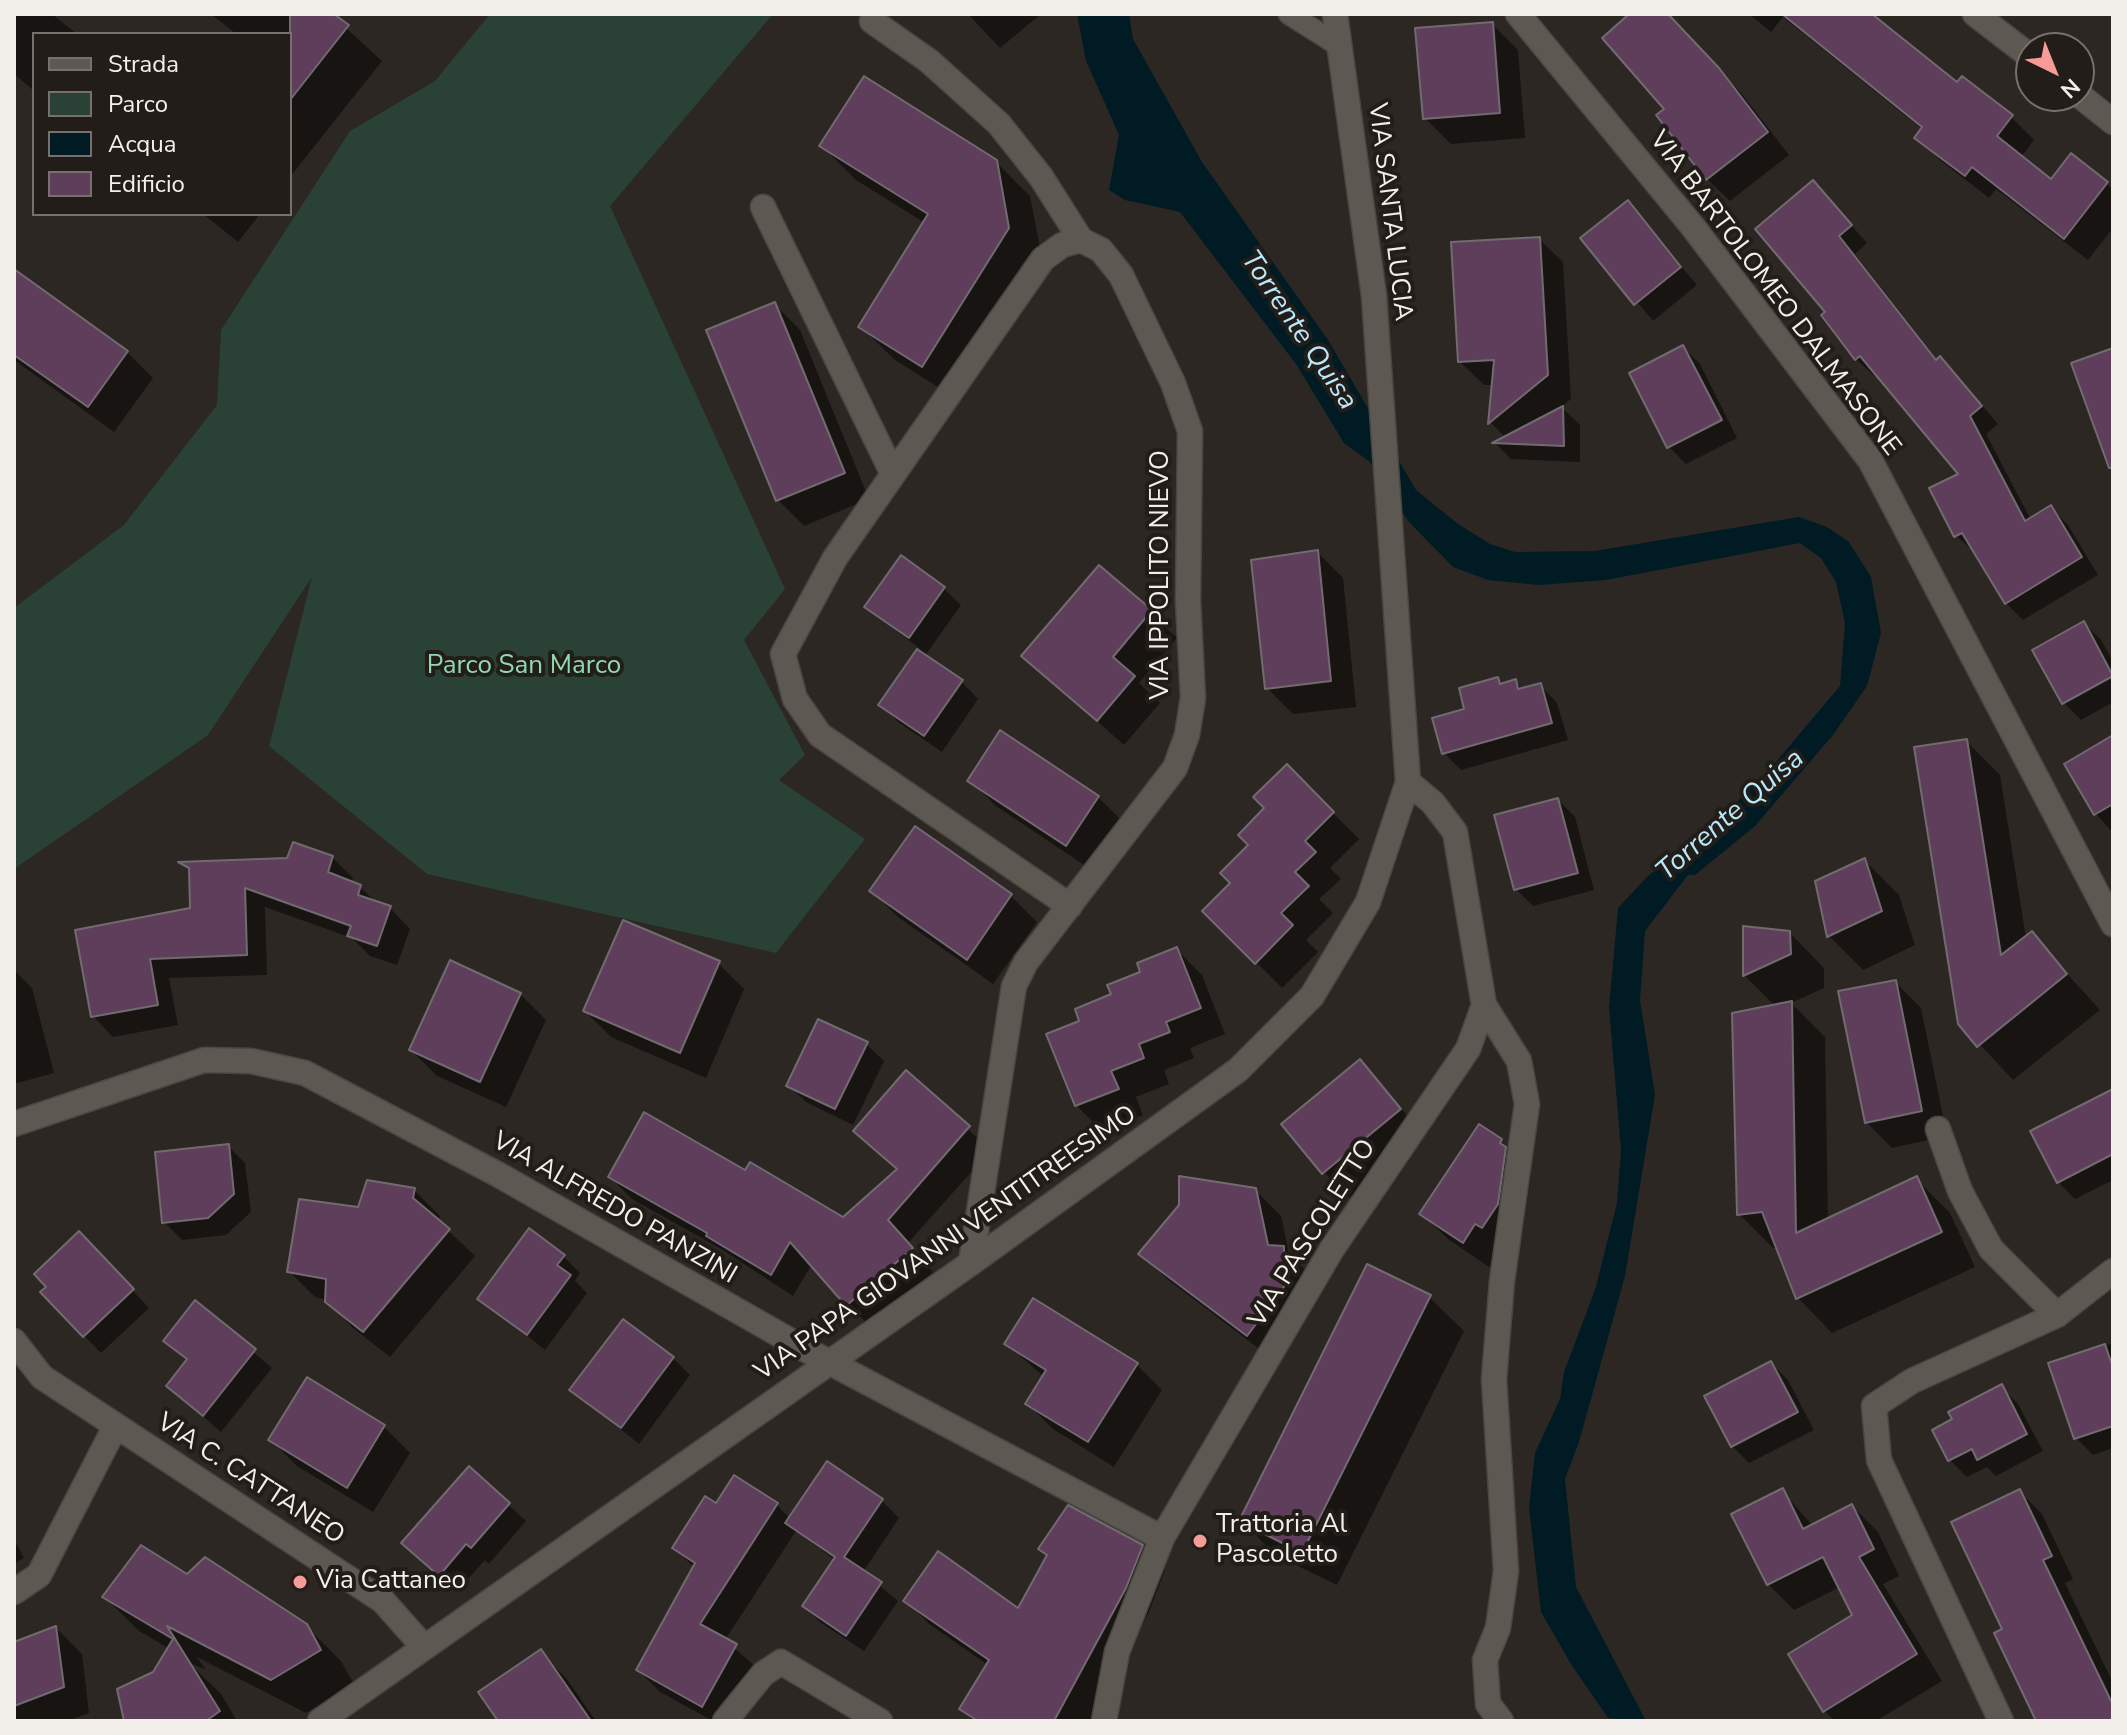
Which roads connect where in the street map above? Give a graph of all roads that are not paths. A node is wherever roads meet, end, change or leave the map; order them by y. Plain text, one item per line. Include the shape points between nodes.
1 (1289, 14) edge
2 (1335, 14) edge
3 (1518, 14) edge
4 (1975, 14) edge
5 (872, 21) dead end
6 (1338, 45) junction
7 (2015, 45) edge
8 (2095, 108) edge
9 (2113, 122) edge
10 (763, 207) dead end
11 (1081, 240) junction
12 (893, 474) junction
13 (1399, 674) joint
14 (1408, 782) junction
15 (1070, 906) junction
16 (2113, 924) edge
17 (1484, 1005) junction
18 (14, 1124) edge
19 (1938, 1129) dead end
20 (971, 1263) junction
21 (2113, 1271) edge
22 (2057, 1315) junction
23 (14, 1341) edge
24 (830, 1363) junction
25 (115, 1427) junction
26 (1162, 1538) junction
27 (14, 1592) edge
28 (423, 1646) junction
29 (320, 1721) edge
30 (725, 1721) edge
31 (880, 1721) edge
32 (1104, 1721) edge
33 (1501, 1721) edge
34 (2001, 1721) edge

1 - 6 lane
2 - 6 street, VIA SANTA LUCIA
3 - 16 street, VIA BARTOLOMEO DALMASONE via 1693,227 1870,460
4 - 7 street
5 - 11 street, VIA IPPOLITO NIEVO via 929,61 999,124
6 - 13 street, VIA SANTA LUCIA via 1374,296
8 - 9 street
10 - 12 street
11 - 12 street via 1062,245 1043,259
11 - 15 street, VIA IPPOLITO NIEVO via 1101,250 1121,275 1190,431 1193,698 1175,768
12 - 15 street via 835,558 783,654 795,699 820,735
13 - 14 street, VIA PAPA GIOVANNI VENTITREESIMO
14 - 17 street, VIA PASCOLETTO via 1455,832
14 - 20 street, VIA PAPA GIOVANNI VENTITREESIMO via 1368,902 1312,996 1238,1070
15 - 20 street, VIA IPPOLITO NIEVO via 1014,986
17 - 26 street, VIA PASCOLETTO via 1468,1049 1332,1249
17 - 33 street via 1519,1061 1527,1104 1494,1379 1506,1571 1498,1628 1485,1660 1488,1704
18 - 24 street, VIA ALFREDO PANZINI via 204,1060 251,1061 305,1073 499,1175
19 - 22 street via 1960,1191 1991,1249
20 - 24 street, VIA PAPA GIOVANNI VENTITREESIMO
21 - 22 street
22 - 34 street via 1912,1381 1874,1406 1879,1460
23 - 25 street, VIA C. CATTANEO via 42,1377
24 - 26 street, VIA ALFREDO PANZINI
24 - 28 street, VIA PAPA GIOVANNI VENTITREESIMO
25 - 27 street, VIA C. CATTANEO via 39,1575
25 - 28 street, VIA C. CATTANEO via 360,1584 403,1620
26 - 32 street, VIA PASCOLETTO via 1117,1652
28 - 29 street, VIA PAPA GIOVANNI VENTITREESIMO
30 - 31 street via 763,1674 781,1662

